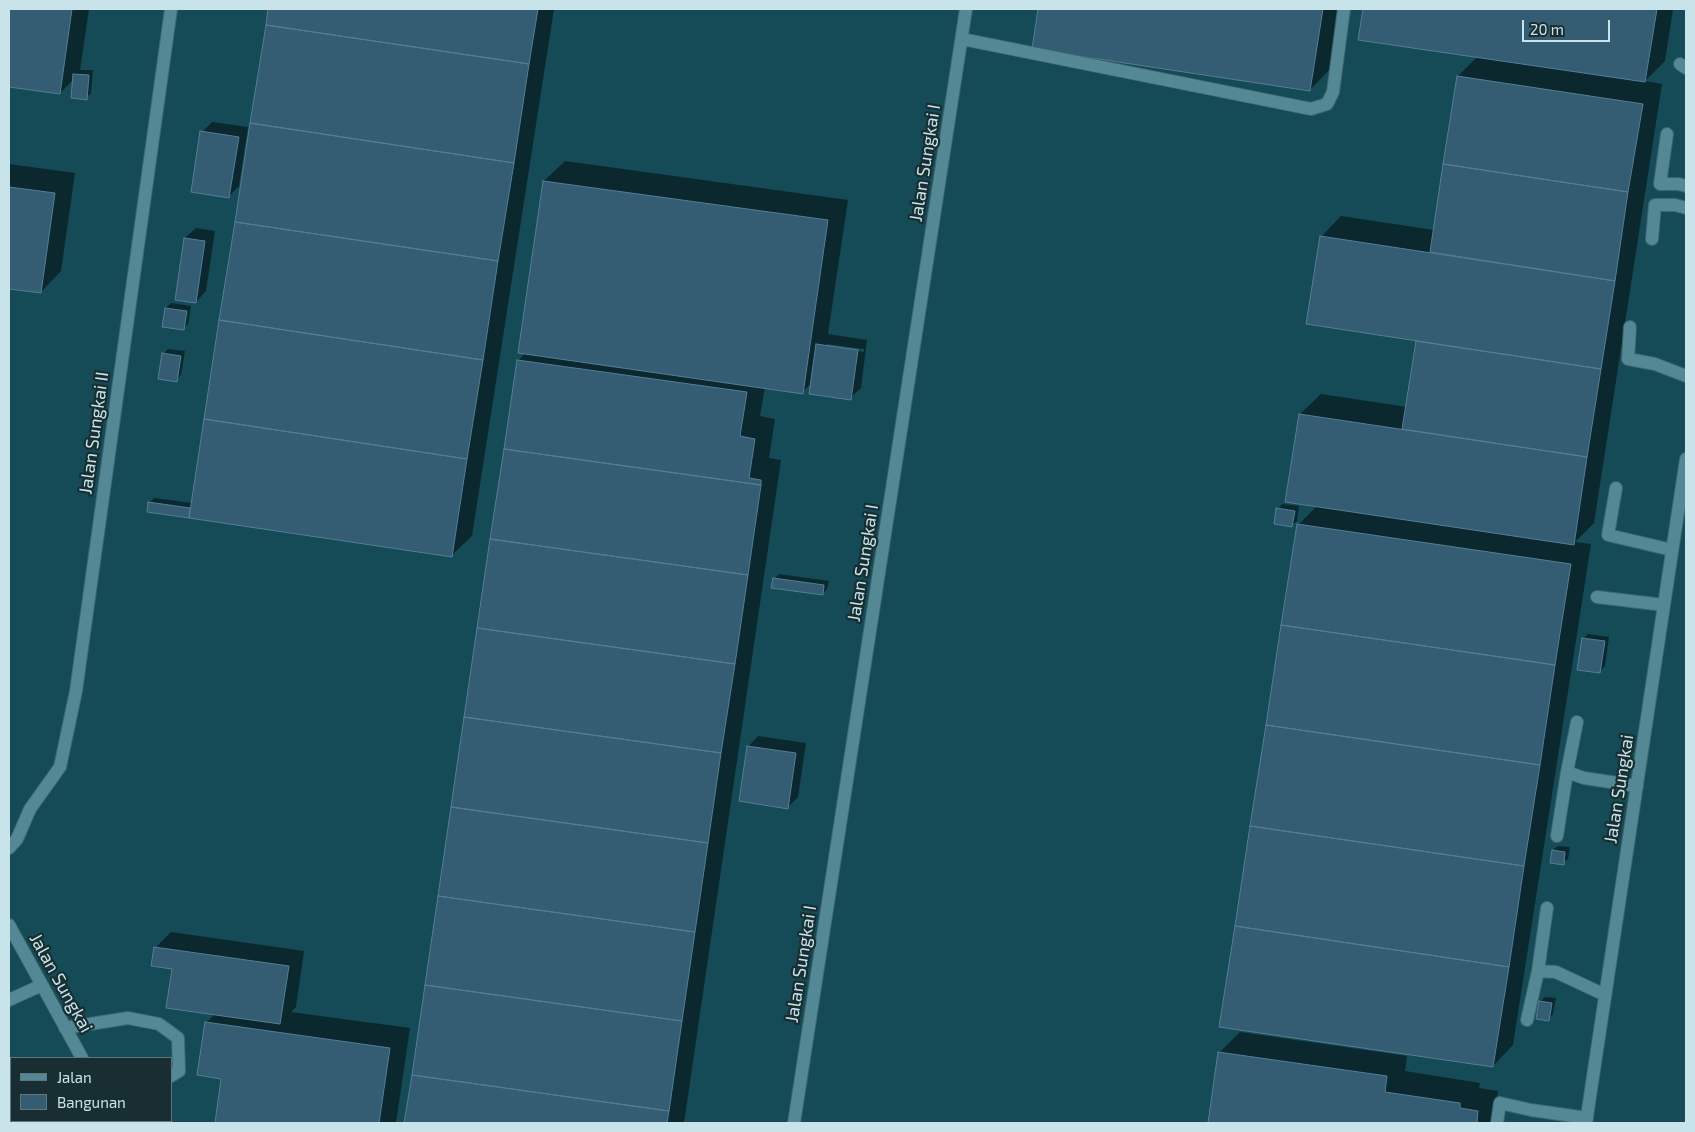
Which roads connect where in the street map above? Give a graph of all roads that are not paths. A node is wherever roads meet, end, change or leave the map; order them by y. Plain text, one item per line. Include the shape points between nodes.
1 (170, 9) edge
2 (966, 9) edge
3 (1344, 9) edge
4 (962, 40) junction
5 (1667, 134) dead end
6 (1686, 186) edge
7 (1686, 208) edge
8 (1652, 239) dead end
9 (1630, 327) dead end
10 (1686, 376) edge
11 (1686, 460) edge
12 (1616, 488) dead end
13 (1672, 550) junction
14 (1597, 597) dead end
15 (1664, 605) junction
16 (1577, 722) dead end
17 (1567, 772) junction
18 (1637, 786) junction
19 (1557, 836) dead end
20 (9, 848) edge
21 (1547, 908) dead end
22 (9, 925) edge
23 (1538, 971) junction
24 (42, 985) junction
25 (1605, 995) junction
26 (9, 1000) edge
27 (1527, 1020) dead end
28 (65, 1028) junction
29 (81, 1057) edge
30 (172, 1075) edge
31 (1587, 1121) edge
32 (794, 1123) edge
33 (1497, 1123) edge

1 - 20 street, Jalan Sungkai II via 76,691 60,767 30,809 17,839
2 - 4 street, Jalan Sungkai I
3 - 4 street via 1332,92 1327,104 1311,109
4 - 32 street, Jalan Sungkai I
5 - 6 street via 1660,184
7 - 8 street via 1655,205
9 - 10 street via 1628,359 1655,364
11 - 13 street, Jalan Sungkai
12 - 13 street via 1608,535
13 - 15 street, Jalan Sungkai
14 - 15 street
15 - 18 street, Jalan Sungkai
16 - 17 street
17 - 18 street via 1584,778
17 - 19 street
18 - 25 street, Jalan Sungkai
21 - 23 street
22 - 24 street, Jalan Sungkai
23 - 25 street via 1556,972
23 - 27 street
24 - 26 street
24 - 28 street, Jalan Sungkai
25 - 31 street, Jalan Sungkai
28 - 29 street, Jalan Sungkai
28 - 30 street via 128,1018 159,1024 178,1038 179,1071
31 - 33 street via 1500,1104

